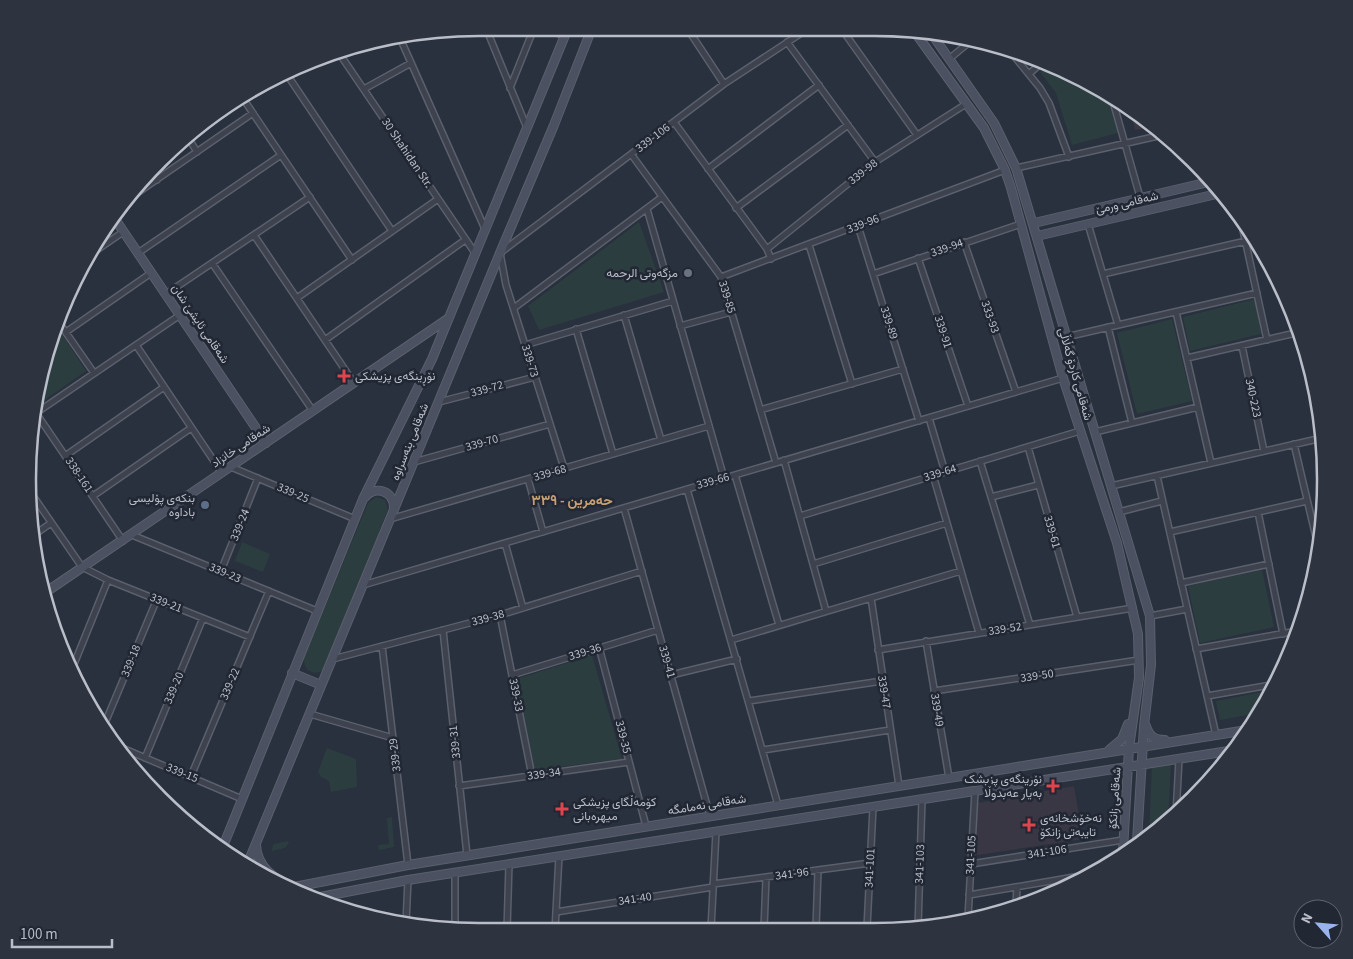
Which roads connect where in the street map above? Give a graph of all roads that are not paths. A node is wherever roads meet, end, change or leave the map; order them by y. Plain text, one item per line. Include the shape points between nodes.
1 (489, 36) edge
2 (531, 36) edge
3 (564, 36) edge
4 (589, 36) edge
5 (692, 36) edge
6 (796, 36) edge
7 (847, 36) edge
8 (919, 39) edge
9 (937, 41) edge
10 (787, 42) junction
11 (402, 43) edge
12 (964, 46) edge
13 (343, 58) edge
14 (949, 58) junction
15 (1018, 61) edge
16 (411, 63) junction
17 (1036, 67) edge
18 (1028, 74) junction
19 (290, 79) edge
20 (724, 84) junction
21 (819, 85) junction
22 (510, 88) junction
23 (364, 89) junction
24 (246, 103) edge
25 (966, 104) junction
26 (1115, 108) edge
27 (253, 113) junction
28 (674, 122) junction
29 (848, 125) junction
30 (527, 128) junction
31 (917, 135) junction
32 (1154, 137) edge
33 (191, 143) edge
34 (1126, 143) junction
35 (197, 152) junction
36 (631, 154) junction
37 (281, 155) junction
38 (1069, 157) junction
39 (875, 162) junction
40 (1016, 168) junction
41 (708, 169) junction
42 (1005, 170) junction
43 (155, 177) edge
44 (157, 180) junction
45 (1203, 183) edge
46 (145, 188) edge
47 (1213, 195) edge
48 (310, 197) junction
49 (662, 197) junction
50 (1140, 197) junction
51 (438, 199) junction
52 (736, 208) junction
53 (646, 209) junction
54 (1034, 223) junction
55 (118, 224) edge
56 (1021, 224) junction
57 (1088, 224) junction
58 (858, 226) junction
59 (485, 230) junction
60 (392, 231) junction
61 (123, 232) junction
62 (254, 235) junction
63 (1037, 236) junction
64 (465, 240) junction
65 (1246, 241) joint
66 (964, 242) junction
67 (808, 244) junction
68 (104, 245) edge
69 (767, 249) junction
70 (475, 253) junction
71 (500, 253) junction
72 (138, 254) junction
73 (918, 258) junction
74 (771, 259) junction
75 (352, 260) junction
76 (212, 263) junction
77 (151, 273) junction
78 (873, 274) junction
79 (1103, 274) junction
80 (721, 278) junction
81 (1257, 293) junction
82 (166, 294) junction
83 (297, 298) junction
84 (673, 301) junction
85 (1056, 303) junction
86 (1044, 306) junction
87 (514, 308) junction
88 (731, 312) junction
89 (1176, 312) junction
90 (180, 315) junction
91 (624, 315) junction
92 (449, 318) junction
93 (1118, 325) junction
94 (680, 326) junction
95 (1108, 327) junction
96 (63, 328) edge
97 (576, 330) junction
98 (66, 332) junction
99 (1292, 334) edge
100 (1066, 337) junction
101 (325, 340) junction
102 (1267, 340) junction
103 (136, 345) junction
104 (525, 345) junction
105 (1242, 346) junction
106 (1187, 358) junction
107 (903, 370) junction
108 (94, 373) junction
109 (535, 377) junction
110 (1063, 378) junction
111 (354, 383) junction
112 (852, 384) junction
113 (164, 387) junction
114 (1016, 392) junction
115 (438, 402) junction
116 (968, 406) junction
117 (43, 407) edge
118 (1198, 407) junction
119 (760, 410) junction
120 (313, 411) junction
121 (929, 418) junction
122 (40, 420) edge
123 (919, 421) junction
124 (1132, 423) junction
125 (550, 424) junction
126 (709, 426) junction
127 (191, 428) junction
128 (1080, 431) junction
129 (1095, 432) junction
130 (661, 440) junction
131 (1315, 440) edge
132 (266, 443) junction
133 (1294, 444) junction
134 (1028, 447) junction
135 (1264, 451) junction
136 (614, 454) junction
137 (66, 456) junction
138 (784, 460) junction
139 (980, 461) junction
140 (414, 462) junction
141 (776, 463) junction
142 (1211, 463) junction
143 (231, 467) junction
144 (564, 468) junction
145 (945, 472) junction
146 (222, 473) junction
147 (736, 475) junction
148 (933, 475) junction
149 (1157, 476) junction
150 (258, 478) junction
151 (724, 478) junction
152 (528, 479) junction
153 (1038, 484) junction
154 (1112, 486) junction
155 (687, 489) junction
156 (93, 496) junction
157 (991, 497) junction
158 (362, 500) junction
159 (1307, 501) junction
160 (37, 502) edge
161 (1162, 502) junction
162 (624, 508) junction
163 (394, 510) junction
164 (1119, 512) junction
165 (1258, 512) junction
166 (800, 516) junction
167 (355, 519) junction
168 (390, 519) junction
169 (51, 523) junction
170 (947, 523) junction
171 (1314, 529) edge
172 (39, 531) edge
173 (543, 532) junction
174 (1170, 532) junction
175 (132, 534) junction
176 (123, 540) junction
177 (505, 542) junction
178 (813, 564) junction
179 (1268, 564) junction
180 (82, 567) junction
181 (221, 571) junction
182 (961, 571) junction
183 (642, 572) junction
184 (108, 580) junction
185 (1181, 583) junction
186 (363, 584) junction
187 (50, 589) edge
188 (269, 591) junction
189 (871, 598) junction
190 (157, 599) junction
191 (522, 608) junction
192 (1133, 608) junction
193 (1187, 609) junction
194 (317, 611) junction
195 (826, 611) junction
196 (500, 615) junction
197 (1150, 616) junction
198 (1077, 617) junction
199 (203, 618) junction
200 (779, 625) junction
201 (1030, 625) junction
202 (443, 630) junction
203 (658, 630) junction
204 (979, 633) junction
205 (1289, 633) edge
206 (1283, 634) junction
207 (250, 637) junction
208 (731, 640) junction
209 (926, 641) junction
210 (382, 646) junction
211 (599, 648) junction
212 (1196, 649) junction
213 (878, 650) junction
214 (333, 659) junction
215 (737, 659) junction
216 (1139, 660) junction
217 (75, 661) edge
218 (292, 673) junction
219 (512, 675) junction
220 (671, 675) junction
221 (882, 681) junction
222 (321, 685) junction
223 (1265, 686) edge
224 (934, 691) junction
225 (1136, 694) junction
226 (1207, 696) junction
227 (749, 701) junction
228 (310, 714) junction
229 (1146, 715) junction
230 (107, 720) edge
231 (890, 730) junction
232 (1238, 731) edge
233 (1216, 735) junction
234 (393, 738) junction
235 (1182, 740) junction
236 (1144, 746) junction
237 (1130, 748) junction
238 (763, 750) junction
239 (1223, 752) edge
240 (131, 753) edge
241 (1093, 755) junction
242 (145, 758) junction
243 (1176, 759) junction
244 (629, 762) junction
245 (1142, 764) junction
246 (1128, 767) junction
247 (191, 776) junction
248 (532, 776) junction
249 (949, 778) junction
250 (1052, 779) junction
251 (459, 786) junction
252 (899, 786) junction
253 (975, 791) junction
254 (1126, 797) junction
255 (824, 798) junction
256 (242, 799) junction
257 (922, 799) junction
258 (1176, 803) edge
259 (778, 805) junction
260 (873, 807) junction
261 (826, 814) junction
262 (1139, 814) junction
263 (710, 816) junction
264 (671, 822) junction
265 (646, 826) junction
266 (716, 832) junction
267 (1138, 835) edge
268 (673, 839) junction
269 (1123, 840) junction
270 (225, 842) edge
271 (256, 843) junction
272 (1123, 846) edge
273 (467, 855) junction
274 (558, 856) junction
275 (250, 858) edge
276 (870, 863) junction
277 (408, 864) junction
278 (510, 864) junction
279 (971, 864) junction
280 (263, 866) edge
281 (818, 870) junction
282 (455, 873) junction
283 (766, 878) junction
284 (408, 880) junction
285 (1058, 882) edge
286 (713, 885) junction
287 (302, 886) edge
288 (1017, 887) junction
289 (969, 895) junction
290 (328, 896) edge
291 (1016, 899) edge
292 (556, 912) junction
293 (968, 912) edge
294 (406, 916) edge
295 (918, 920) edge
296 (455, 922) edge
297 (507, 923) edge
298 (555, 923) edge
299 (711, 923) edge
300 (764, 923) edge
301 (816, 923) edge
302 (866, 923) edge

1 - 22 street
2 - 22 street
3 - 30 main road, شەقامی بنەسراوە
4 - 71 main road, شەقامی بنەسراوە
5 - 20 street
6 - 10 street, 339-106
7 - 31 street
8 - 25 main road, شەقامی کاردۆ گەڵاڵی
9 - 14 main road, شەقامی کاردۆ گەڵاڵی
10 - 20 street, 339-106
10 - 21 street
11 - 16 street
12 - 14 street
13 - 23 street, 30 Shahidan Str.
14 - 40 main road, شەقامی کاردۆ گەڵاڵی via 994,123
15 - 18 street
16 - 23 street
16 - 59 street
17 - 18 street
18 - 38 street via 1049,103
19 - 60 street
20 - 28 street, 339-106
21 - 29 street
21 - 41 street
22 - 30 street
23 - 51 street, 30 Shahidan Str.
24 - 27 street
25 - 31 street, 339-98
25 - 42 main road, شەقامی کاردۆ گەڵاڵی via 984,128
26 - 34 street
27 - 35 street
27 - 37 street
28 - 36 street, 339-106
28 - 41 street
29 - 39 street
29 - 52 street
30 - 59 main road, شەقامی بنەسراوە
31 - 39 street, 339-98
32 - 34 street
33 - 35 street
34 - 38 street
34 - 50 street
35 - 44 street
36 - 49 street, 339-85
36 - 71 street, 339-106
37 - 48 street
37 - 72 street
38 - 40 street
39 - 69 street, 339-98
40 - 54 main road, شەقامی کاردۆ گەڵاڵی
41 - 52 street
42 - 56 main road, شەقامی کاردۆ گەڵاڵی
42 - 58 street, 339-96
43 - 44 street
44 - 46 street
45 - 50 main road, شەقامی ورمێ
47 - 57 main road, شەقامی ورمێ
48 - 62 street
48 - 75 street
49 - 53 street
49 - 80 street, 339-85
50 - 54 main road, شەقامی ورمێ
51 - 60 street
51 - 64 street, 30 Shahidan Str.
52 - 69 street
53 - 84 street
53 - 87 street
54 - 63 main road, شەقامی کاردۆ گەڵاڵی
55 - 61 main road, شەقامی ئایشێ شان
56 - 66 street, 339-94
56 - 86 main road, شەقامی کاردۆ گەڵاڵی
57 - 63 main road, شەقامی ورمێ
57 - 79 street
58 - 67 street, 339-96
58 - 78 street, 339-89
59 - 70 main road, شەقامی بنەسراوە
60 - 75 street
61 - 68 street
61 - 72 main road, شەقامی ئایشێ شان
62 - 76 street
62 - 83 street
63 - 85 main road, شەقامی کاردۆ گەڵاڵی
64 - 70 street, 30 Shahidan Str.
64 - 101 street
65 - 79 street
65 - 81 street
66 - 73 street, 339-94
66 - 114 street, 333-93
67 - 74 street, 339-96
67 - 112 street
69 - 74 street
70 - 92 main road, شەقامی بنەسراوە
71 - 87 street, 339-73
71 - 115 main road, شەقامی بنەسراوە
72 - 77 main road, شەقامی ئایشێ شان
73 - 78 street, 339-94
73 - 116 street, 339-91
74 - 80 street, 339-96
75 - 83 street
76 - 82 street
76 - 120 street
77 - 82 main road, شەقامی ئایشێ شان
77 - 98 street
78 - 107 street, 339-89
79 - 93 street
80 - 88 street, 339-85
81 - 89 street
81 - 102 street
82 - 90 main road, شەقامی ئایشێ شان
83 - 101 street
84 - 91 street
84 - 94 street
85 - 86 main road
85 - 100 main road, شەقامی کاردۆ گەڵاڵی
86 - 110 main road, شەقامی کاردۆ گەڵاڵی
87 - 104 street, 339-73
88 - 94 street
88 - 119 street, 339-85
89 - 93 street
89 - 106 street
90 - 103 street
90 - 132 main road, شەقامی ئایشێ شان
91 - 97 street
91 - 130 street
92 - 111 main road, شەقامی خانزاد
92 - 158 main road, شەقامی بنەسراوە
93 - 95 street
94 - 126 street
95 - 100 street
95 - 124 street
96 - 98 street
97 - 104 street
97 - 136 street
98 - 108 street
99 - 102 street
100 - 129 main road, شەقامی کاردۆ گەڵاڵی
101 - 111 street
102 - 105 street
103 - 108 street
103 - 113 street
104 - 109 street, 339-73
105 - 106 street
105 - 135 street, 340-223
106 - 118 street
107 - 112 street
107 - 123 street, 339-89
108 - 117 street
109 - 115 street, 339-72
109 - 125 street, 339-73
110 - 114 street, 339-66
110 - 128 main road, شەقامی کاردۆ گەڵاڵی
111 - 120 main road, شەقامی خانزاد
112 - 119 street
113 - 127 street
113 - 137 street
114 - 116 street, 339-66
115 - 140 main road, شەقامی بنەسراوە
116 - 121 street, 339-66
118 - 124 street
118 - 142 street
119 - 141 street, 339-85
120 - 132 main road, شەقامی خانزاد
121 - 123 street, 339-66
121 - 145 street
122 - 137 street, 338-161
123 - 138 street, 339-66
124 - 129 street
125 - 140 street, 339-70
125 - 144 street, 339-73
126 - 130 street, 339-68
126 - 151 street
127 - 146 street
127 - 156 street
128 - 134 street, 339-64
128 - 192 main road, شەقامی کاردۆ گەڵاڵی via 1117,543
129 - 154 main road, شەقامی کاردۆ گەڵاڵی
130 - 136 street, 339-68
131 - 133 street
132 - 143 main road, شەقامی خانزاد
133 - 135 street
133 - 159 street
134 - 139 street, 339-64
134 - 153 street, 339-61
135 - 142 street
136 - 144 street, 339-68
137 - 156 street, 338-161
138 - 141 street, 339-66
138 - 166 street
139 - 145 street, 339-64
139 - 157 street
140 - 163 main road, شەقامی بنەسراوە
141 - 147 street, 339-66
142 - 149 street
143 - 146 main road, شەقامی خانزاد
143 - 150 street, 339-25
144 - 152 street, 339-68
145 - 148 street, 339-64
146 - 175 main road, شەقامی خانزاد
147 - 151 street, 339-66
147 - 200 street
148 - 166 street, 339-64
148 - 170 street
149 - 154 street
149 - 161 street
150 - 167 street, 339-25
150 - 181 street, 339-24
151 - 155 street, 339-66
152 - 168 street, 339-68
152 - 173 street
153 - 157 street
153 - 198 street, 339-61
154 - 164 main road, شەقامی کاردۆ گەڵاڵی
155 - 162 street, 339-66
155 - 208 street
156 - 176 street, 338-161
157 - 201 street
158 - 163 main road via 370,492 382,490 392,497
158 - 167 main road, شەقامی بنەسراوە
159 - 165 street
159 - 171 street
160 - 169 street
161 - 164 street
161 - 174 street
162 - 173 street, 339-66
162 - 183 street, 339-41
163 - 168 main road, شەقامی بنەسراوە
164 - 197 main road, شەقامی کاردۆ گەڵاڵی
165 - 174 street
165 - 179 street
166 - 178 street
167 - 194 main road, شەقامی بنەسراوە
168 - 186 main road, شەقامی بنەسراوە
169 - 172 street
169 - 180 street
170 - 178 street
170 - 182 street
173 - 177 street, 339-66
174 - 185 street
175 - 176 main road, شەقامی خانزاد
175 - 181 street, 339-23
176 - 180 main road, شەقامی خانزاد
177 - 186 street, 339-66
177 - 191 street
178 - 195 street
179 - 185 street
179 - 206 street
180 - 184 street, 339-21
180 - 187 main road, شەقامی خانزاد
181 - 188 street, 339-23
182 - 189 street
182 - 204 street
183 - 191 street, 339-38
183 - 203 street, 339-41
184 - 190 street, 339-21
184 - 217 street
185 - 193 street
186 - 214 main road, شەقامی بنەسراوە
188 - 194 street, 339-23
188 - 207 street, 339-22
189 - 195 street
189 - 213 street, 339-47
190 - 199 street, 339-21
190 - 230 street, 339-18
191 - 196 street, 339-38
192 - 198 street, 339-52
192 - 216 main road, شەقامی کاردۆ گەڵاڵی
193 - 197 street
193 - 212 street
194 - 218 main road, شەقامی بنەسراوە
195 - 200 street
196 - 202 street, 339-38
196 - 219 street, 339-33
197 - 229 main road, شەقامی کاردۆ گەڵاڵی via 1151,665
198 - 201 street, 339-52
199 - 207 street, 339-21
199 - 242 street, 339-20
200 - 208 street
201 - 204 street, 339-52
202 - 210 street, 339-38
202 - 251 street, 339-31
203 - 211 street, 339-36
203 - 220 street, 339-41
204 - 209 street, 339-52
205 - 206 street
206 - 212 street
207 - 247 street, 339-22
208 - 215 street
209 - 213 street, 339-52
209 - 224 street, 339-49
210 - 214 street, 339-38
210 - 234 street, 339-29
211 - 219 street, 339-36
211 - 244 street, 339-35
212 - 226 street
213 - 221 street, 339-47
214 - 222 main road, شەقامی بنەسراوە
215 - 220 street
215 - 227 street
216 - 224 street, 339-50
216 - 225 main road, شەقامی کاردۆ گەڵاڵی
218 - 222 main road
218 - 256 main road, شەقامی بنەسراوە
219 - 248 street, 339-33
220 - 263 street, 339-41
221 - 227 street
221 - 231 street, 339-47
222 - 228 main road, شەقامی بنەسراوە
223 - 226 street
224 - 249 street, 339-49
225 - 237 main road, شەقامی کاردۆ گەڵاڵی
225 - 241 main road via 1122,739 1111,749
226 - 233 street
227 - 238 street
228 - 234 street
228 - 271 main road, شەقامی بنەسراوە
229 - 235 main road via 1146,729 1153,738
229 - 236 main road, شەقامی کاردۆ گەڵاڵی
231 - 238 street
231 - 252 street, 339-47
232 - 233 main road
233 - 235 main road
234 - 277 street, 339-29
235 - 236 main road, شەقامی نەمامگە
236 - 237 main road, شەقامی نەمامگە
236 - 245 main road, شەقامی زانکۆ
237 - 241 main road, شەقامی نەمامگە
237 - 246 main road, شەقامی زانکۆ
238 - 259 street
239 - 243 main road
240 - 242 street, 339-15
241 - 249 main road, شەقامی نەمامگە
242 - 247 street, 339-15
243 - 245 main road
243 - 258 street
243 - 262 main road via 1152,766 1144,772
244 - 248 street, 339-34
244 - 265 street, 339-35
245 - 246 main road
245 - 262 main road, شەقامی زانکۆ
246 - 250 main road
246 - 254 main road, شەقامی زانکۆ
247 - 256 street, 339-15
248 - 251 street, 339-34
249 - 252 main road, شەقامی نەمامگە
250 - 253 main road
250 - 254 main road via 1120,773 1125,776
251 - 273 street, 339-31
252 - 255 main road, شەقامی نەمامگە
253 - 257 main road
253 - 279 street, 341-105
254 - 269 main road, شەقامی زانکۆ
255 - 259 main road, شەقامی نەمامگە
255 - 261 main road
256 - 270 main road, شەقامی بنەسراوە
257 - 260 main road
257 - 295 street, 341-103
259 - 263 main road, شەقامی نەمامگە
260 - 261 main road
260 - 276 street, 341-101
261 - 266 main road
262 - 267 main road, شەقامی زانکۆ
263 - 264 main road, شەقامی نەمامگە
264 - 265 main road, شەقامی نەمامگە
264 - 268 main road
265 - 273 main road, شەقامی نەمامگە
266 - 268 main road
266 - 286 street
268 - 274 main road
269 - 272 main road, شەقامی زانکۆ
269 - 279 street, 341-106
271 - 275 main road, شەقامی بنەسراوە
271 - 280 main road via 257,856
273 - 277 main road, شەقامی نەمامگە
274 - 278 main road
274 - 292 street
276 - 281 street, 341-96
276 - 302 street, 341-101
277 - 287 main road, شەقامی نەمامگە
278 - 282 main road
278 - 297 street
279 - 289 street, 341-105
281 - 283 street, 341-96
281 - 301 street
282 - 284 main road
282 - 296 street
283 - 286 street, 341-96
283 - 300 street
284 - 290 main road
284 - 294 street
285 - 288 street
286 - 292 street, 341-40
286 - 299 street
288 - 289 street
288 - 291 street
289 - 293 street, 341-105
292 - 298 street

